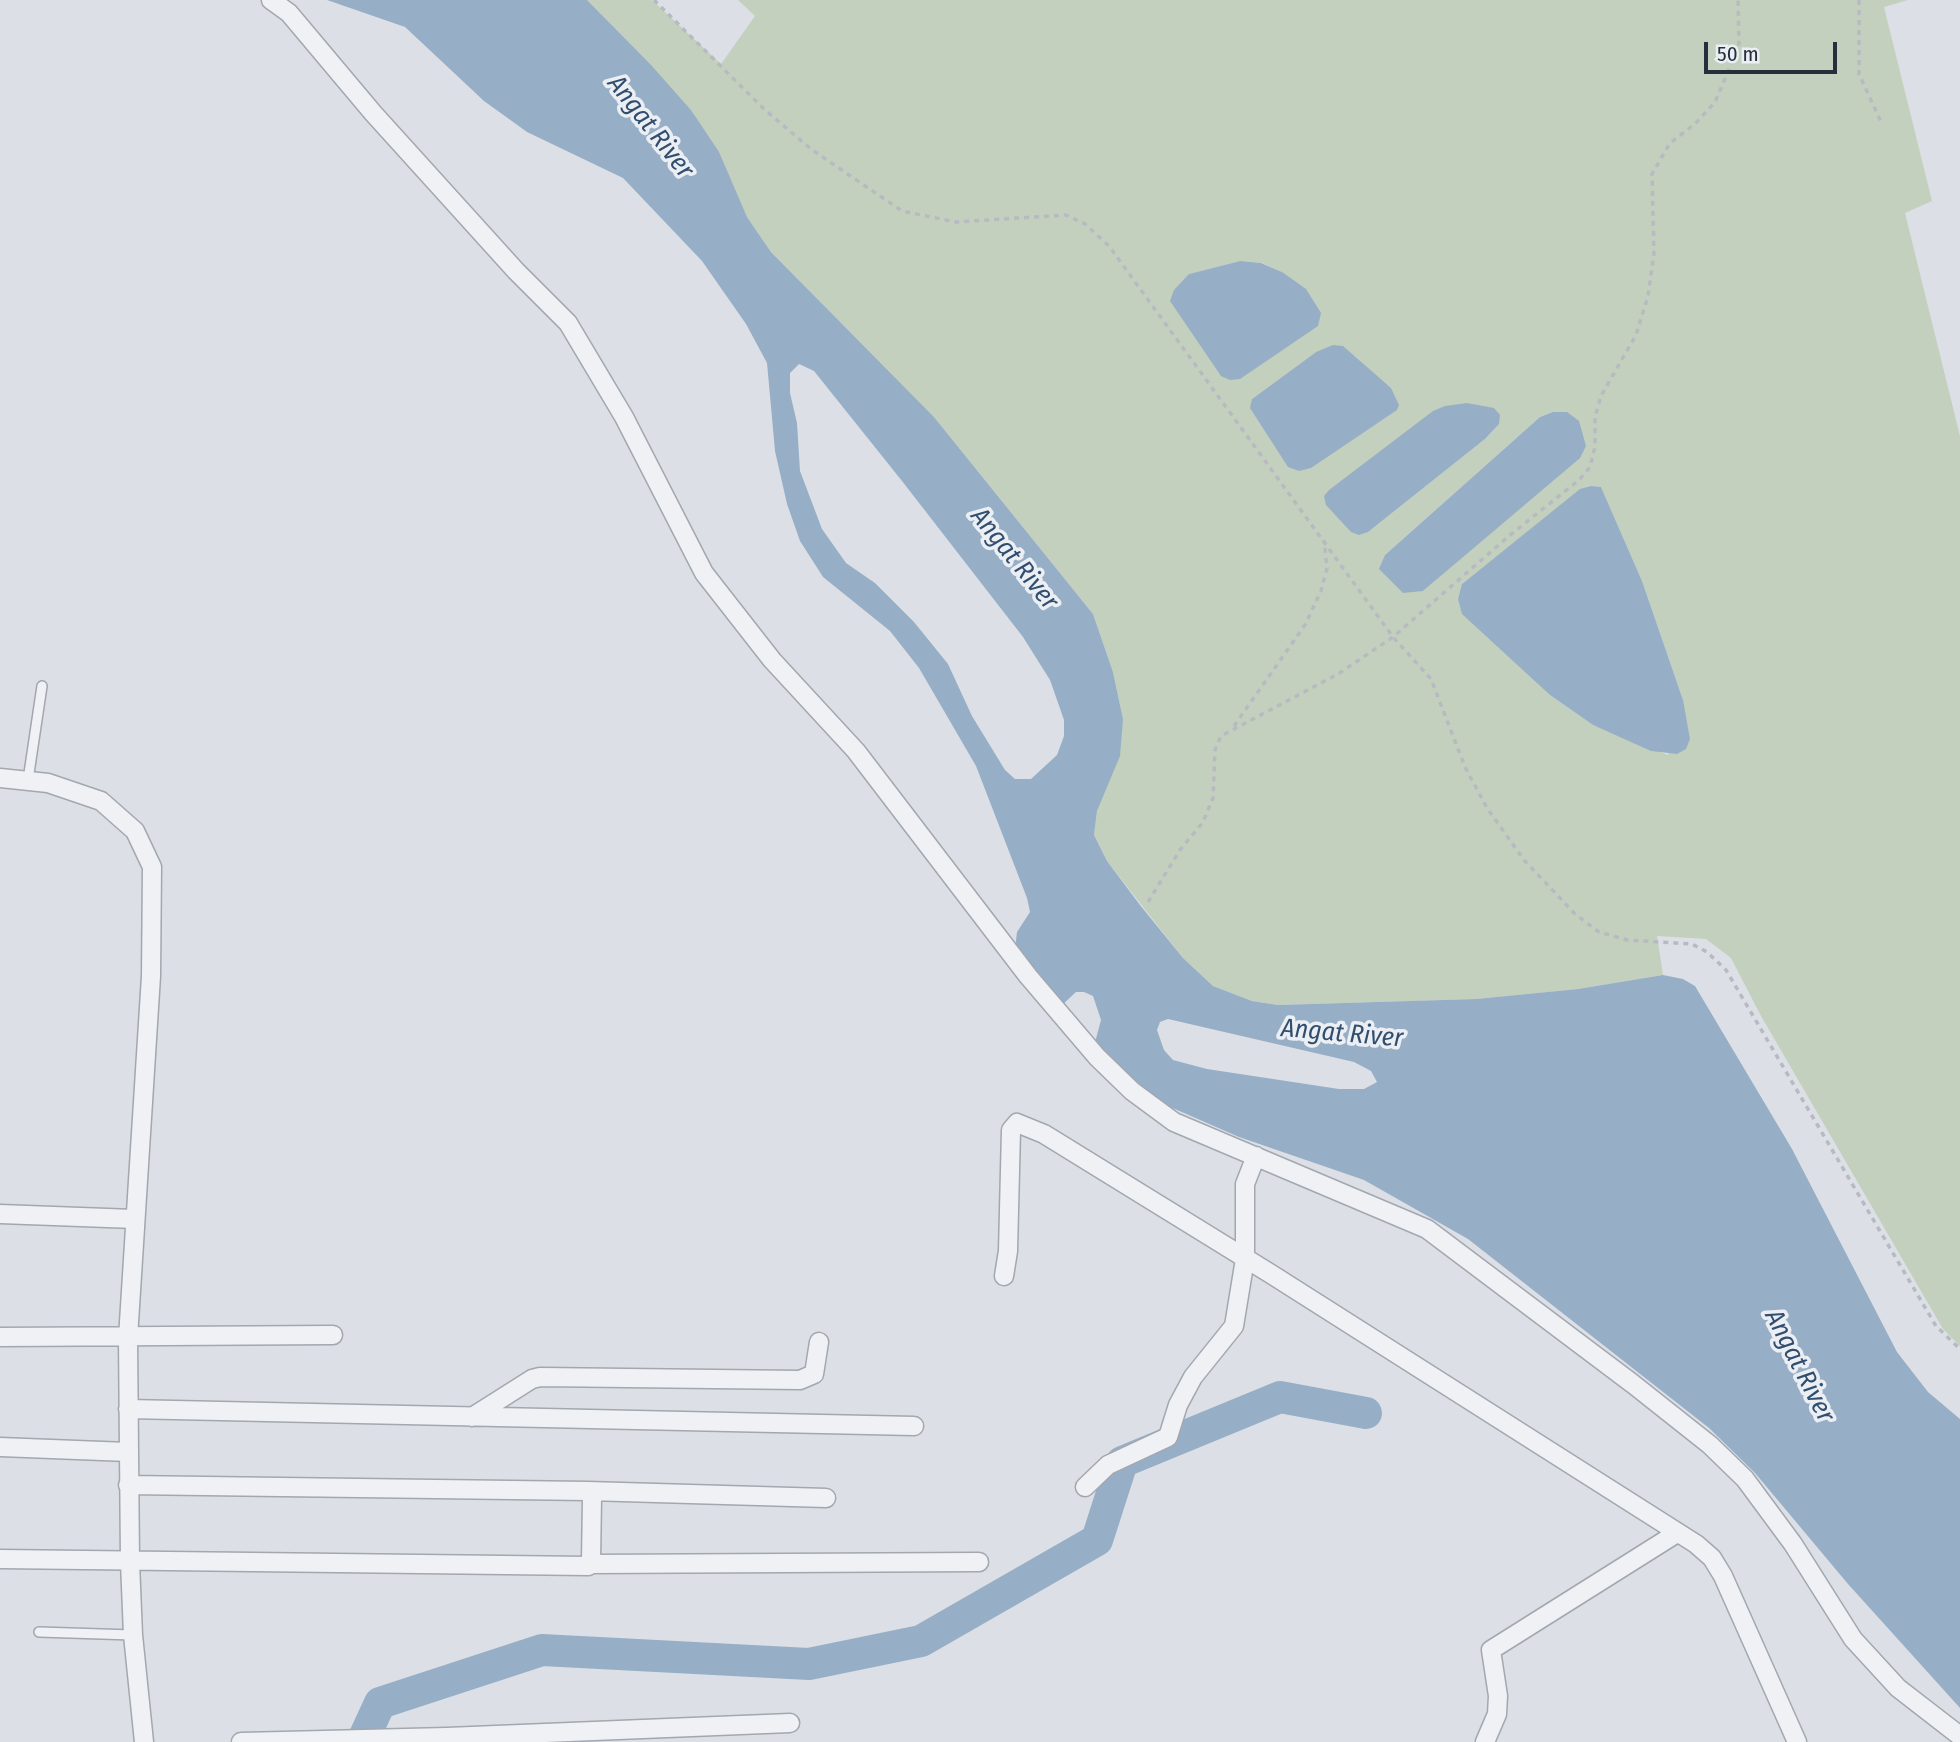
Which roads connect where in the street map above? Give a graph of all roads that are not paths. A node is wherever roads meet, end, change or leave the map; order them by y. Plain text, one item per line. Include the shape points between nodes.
1 (271, 0) edge
2 (42, 686) dead end
3 (0, 778) edge
4 (28, 780) junction
5 (1256, 1156) junction
6 (0, 1214) edge
7 (134, 1219) junction
8 (1245, 1259) junction
9 (1004, 1276) dead end
10 (333, 1335) dead end
11 (0, 1337) edge
12 (128, 1338) junction
13 (819, 1342) dead end
14 (128, 1409) junction
15 (471, 1417) junction
16 (914, 1426) dead end
17 (0, 1447) edge
18 (128, 1452) junction
19 (128, 1485) junction
20 (1085, 1487) dead end
21 (588, 1491) junction
22 (826, 1498) dead end
23 (1677, 1533) junction
24 (0, 1559) edge
25 (130, 1562) junction
26 (979, 1562) dead end
27 (590, 1564) junction
28 (39, 1632) dead end
29 (132, 1634) junction
30 (790, 1723) dead end
31 (1960, 1736) edge
32 (144, 1742) edge
33 (242, 1742) edge
34 (1485, 1742) edge
35 (1797, 1742) edge

1 - 5 street via 289,13 373,113 568,323 624,417 704,573 772,660 856,751 1058,1015 1156,1110
2 - 4 lane
3 - 4 street
4 - 7 street via 48,782 101,801 135,831 152,867 151,976
5 - 8 street via 1245,1184
5 - 31 street via 1427,1229 1710,1445 1745,1479 1873,1663 1914,1703
6 - 7 street
7 - 12 street
8 - 9 street via 1044,1134 1017,1123 1011,1130
8 - 20 street via 1234,1326 1193,1377 1168,1437 1108,1465
8 - 23 street
10 - 12 street
11 - 12 street
12 - 14 street
13 - 15 street via 814,1374 800,1380 540,1377
14 - 15 street
14 - 18 street
15 - 16 street
17 - 18 street
18 - 19 street
19 - 21 street
19 - 25 street
21 - 22 street
21 - 27 street via 592,1498
23 - 34 street via 1491,1650 1497,1705
23 - 35 street via 1712,1558 1723,1576
24 - 25 street
25 - 27 street
25 - 29 street
26 - 27 street
28 - 29 lane
29 - 32 street
30 - 33 street

